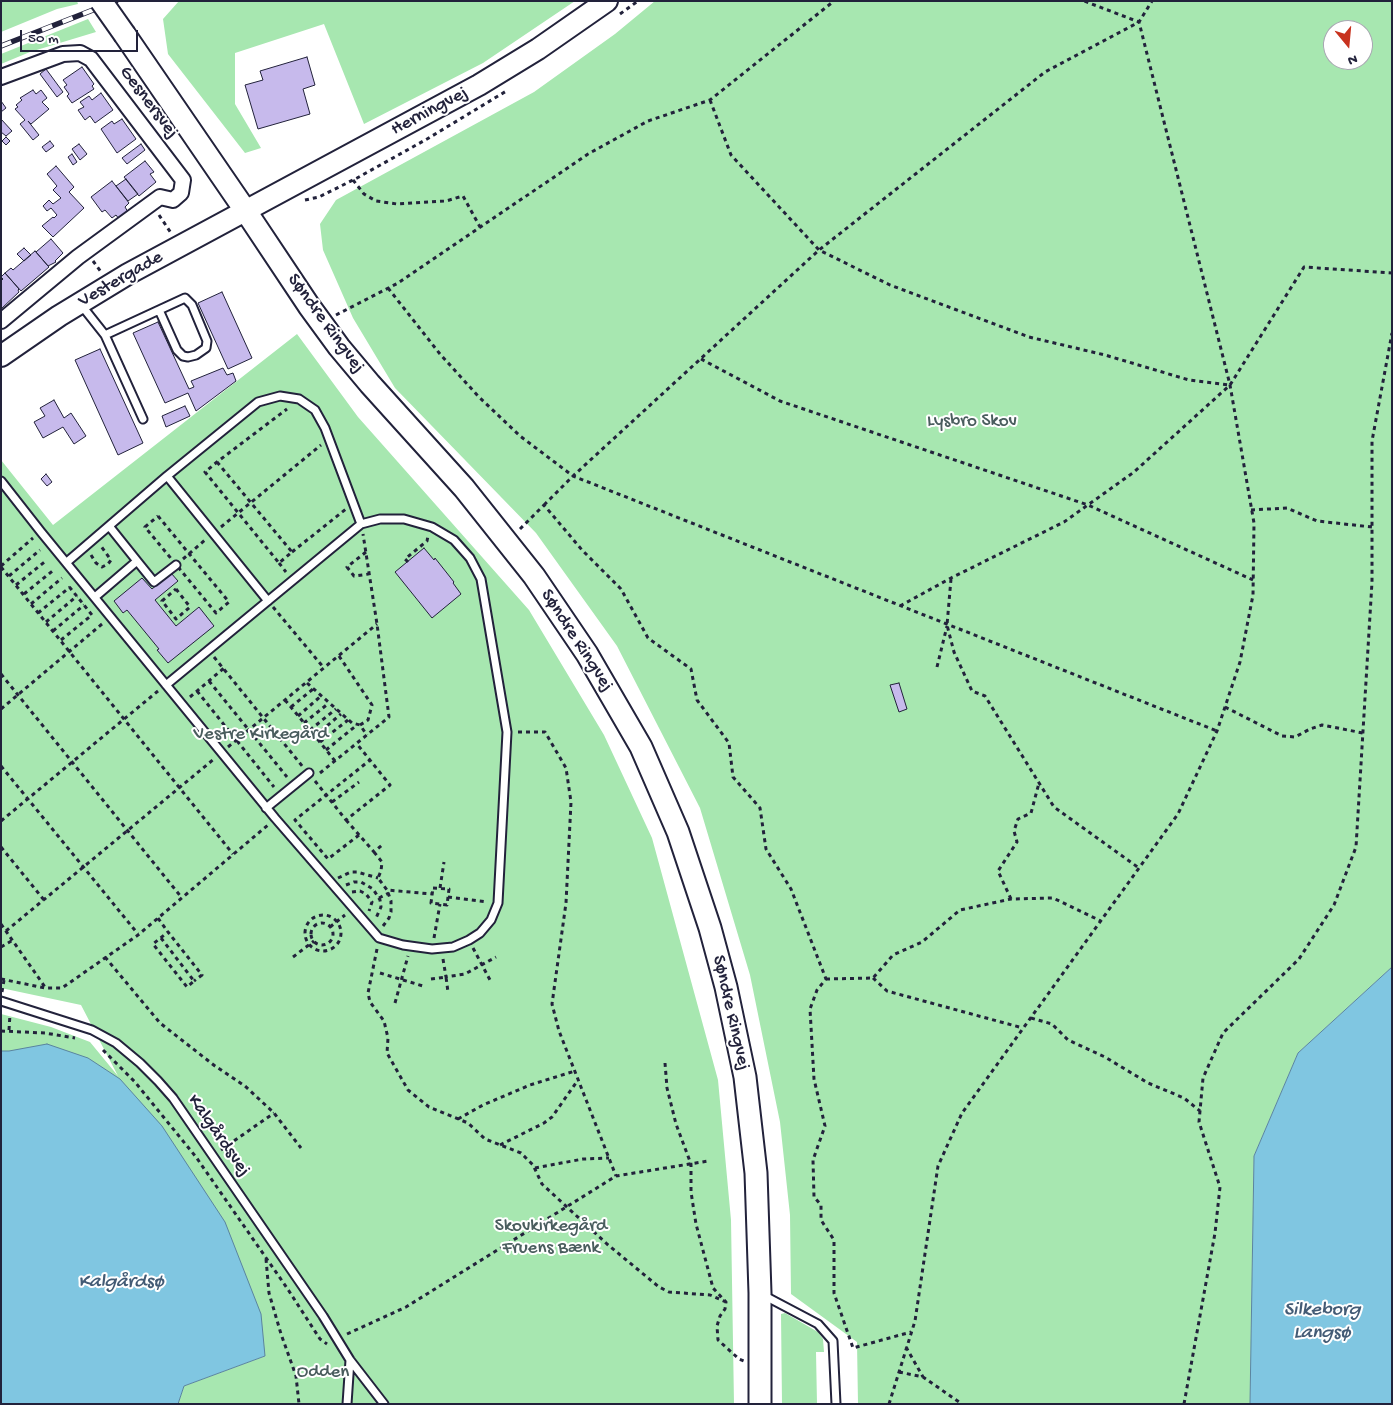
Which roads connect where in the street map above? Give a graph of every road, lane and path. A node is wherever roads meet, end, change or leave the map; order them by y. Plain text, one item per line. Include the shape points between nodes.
1 (101, 1) edge
2 (607, 1) edge
3 (834, 1) edge
4 (1084, 1) edge
5 (1152, 1) edge
6 (1139, 22) junction
7 (1, 77) edge
8 (710, 100) junction
9 (353, 180) dead end
10 (150, 204) junction
11 (245, 210) junction
12 (480, 227) junction
13 (180, 246) junction
14 (820, 250) junction
15 (86, 251) junction
16 (1392, 274) edge
17 (110, 285) junction
18 (388, 288) junction
19 (80, 304) junction
20 (159, 310) junction
21 (1, 322) edge
22 (322, 323) junction
23 (1392, 332) edge
24 (105, 335) junction
25 (1, 356) edge
26 (701, 359) junction
27 (1230, 385) junction
28 (299, 399) junction
29 (144, 419) dead end
30 (329, 438) junction
31 (217, 462) junction
32 (167, 476) junction
33 (573, 476) junction
34 (1, 481) edge
35 (250, 502) junction
36 (353, 503) junction
37 (544, 505) junction
38 (1088, 505) junction
39 (1251, 510) junction
40 (361, 524) junction
41 (109, 526) junction
42 (429, 526) junction
43 (1372, 527) junction
44 (41, 532) junction
45 (95, 538) junction
46 (32, 540) junction
47 (507, 542) junction
48 (85, 547) junction
49 (40, 550) junction
50 (292, 552) junction
51 (366, 552) junction
52 (47, 560) junction
53 (66, 562) junction
54 (137, 562) junction
55 (408, 562) dead end
56 (176, 565) dead end
57 (1, 566) edge
58 (55, 569) junction
59 (369, 574) junction
60 (9, 576) junction
61 (62, 578) junction
62 (951, 578) junction
63 (1253, 580) junction
64 (16, 585) junction
65 (70, 588) junction
66 (176, 589) joint
67 (24, 594) junction
68 (77, 596) junction
69 (95, 598) junction
70 (268, 601) junction
71 (31, 604) junction
72 (84, 606) junction
73 (900, 606) junction
74 (38, 613) junction
75 (111, 617) junction
76 (46, 622) junction
77 (377, 624) junction
78 (948, 625) junction
79 (54, 631) junction
80 (61, 640) junction
81 (209, 650) junction
82 (70, 652) junction
83 (339, 656) junction
84 (937, 667) dead end
85 (224, 668) junction
86 (324, 668) junction
87 (1, 674) edge
88 (209, 681) junction
89 (307, 683) junction
90 (166, 685) junction
91 (313, 689) junction
92 (197, 691) junction
93 (18, 695) junction
94 (321, 696) junction
95 (285, 700) junction
96 (329, 703) junction
97 (181, 704) junction
98 (291, 707) junction
99 (1225, 707) junction
100 (1, 709) edge
101 (336, 709) junction
102 (341, 714) junction
103 (298, 716) junction
104 (264, 718) junction
105 (124, 719) junction
106 (348, 720) junction
107 (304, 723) junction
108 (359, 725) junction
109 (249, 730) junction
110 (310, 730) junction
111 (1217, 730) junction
112 (507, 732) junction
113 (1363, 733) junction
114 (367, 735) junction
115 (315, 736) junction
116 (237, 740) junction
117 (320, 742) junction
118 (357, 744) junction
119 (326, 750) junction
120 (221, 753) junction
121 (370, 760) junction
122 (335, 761) junction
123 (72, 762) junction
124 (1, 766) edge
125 (308, 773) joint
126 (359, 782) dead end
127 (1039, 782) junction
128 (294, 785) junction
129 (180, 788) junction
130 (326, 794) junction
131 (281, 796) junction
132 (28, 799) junction
133 (332, 802) junction
134 (266, 808) junction
135 (275, 818) junction
136 (346, 820) junction
137 (1, 821) edge
138 (127, 831) junction
139 (359, 835) junction
140 (382, 845) dead end
141 (1, 847) edge
142 (374, 852) junction
143 (234, 854) junction
144 (444, 862) dead end
145 (83, 867) junction
146 (1139, 868) junction
147 (378, 878) junction
148 (332, 884) junction
149 (440, 888) junction
150 (337, 890) junction
151 (388, 892) junction
152 (432, 894) junction
153 (448, 897) junction
154 (182, 898) junction
155 (379, 898) junction
156 (1011, 899) junction
157 (44, 900) junction
158 (498, 903) junction
159 (440, 904) junction
160 (353, 908) junction
161 (158, 918) junction
162 (1101, 921) junction
163 (336, 922) junction
164 (1, 924) edge
165 (369, 926) junction
166 (330, 927) junction
167 (6, 931) junction
168 (168, 932) junction
169 (138, 934) junction
170 (161, 938) junction
171 (379, 938) junction
172 (12, 940) junction
173 (314, 941) junction
174 (469, 941) junction
175 (329, 942) junction
176 (308, 946) junction
177 (410, 946) junction
178 (1, 947) edge
179 (334, 948) junction
180 (442, 948) junction
181 (432, 949) junction
182 (293, 957) dead end
183 (496, 957) dead end
184 (105, 958) junction
185 (482, 965) junction
186 (380, 973) dead end
187 (446, 977) junction
188 (873, 978) junction
189 (401, 979) junction
190 (430, 979) dead end
191 (826, 979) junction
192 (3, 980) edge
193 (490, 980) dead end
194 (194, 981) junction
195 (423, 986) dead end
196 (45, 988) junction
197 (448, 992) dead end
198 (1, 993) edge
199 (1, 1001) edge
200 (395, 1003) dead end
201 (1031, 1018) junction
202 (1024, 1028) junction
203 (1, 1031) edge
204 (84, 1039) dead end
205 (101, 1047) dead end
206 (665, 1063) dead end
207 (575, 1071) junction
208 (578, 1080) junction
209 (1200, 1112) junction
210 (274, 1113) junction
211 (458, 1119) junction
212 (500, 1145) junction
213 (301, 1148) dead end
214 (212, 1156) junction
215 (609, 1158) junction
216 (708, 1161) dead end
217 (690, 1164) junction
218 (535, 1168) junction
219 (616, 1176) junction
220 (568, 1207) junction
221 (266, 1258) junction
222 (760, 1293) junction
223 (726, 1302) junction
224 (911, 1332) junction
225 (338, 1340) junction
226 (906, 1347) junction
227 (350, 1360) junction
228 (760, 1369) junction
229 (899, 1372) junction
230 (923, 1377) junction
231 (299, 1404) edge
232 (347, 1404) edge
233 (384, 1404) edge
234 (760, 1404) edge
235 (836, 1404) edge
236 (889, 1404) edge
237 (962, 1404) edge
238 (1184, 1404) edge

1 - 11 main road, Søndre Ringvej, bridge
2 - 11 street, Herningvej via 479,85
3 - 8 path
4 - 6 path
5 - 6 path
6 - 14 path via 1045,72
6 - 27 path
7 - 10 street, Gesnersvej via 63,54 80,53 91,59 183,180 181,193 173,200 160,197
8 - 12 path via 648,121 588,154
8 - 14 path via 731,155
9 - 12 path via 364,194 376,201 396,204 446,202 463,196
10 - 13 path
10 - 15 street
11 - 13 street, Vestergade
11 - 22 main road, Søndre Ringvej
12 - 18 path
13 - 17 street, Vestergade
14 - 26 path
14 - 27 path via 890,285 1028,337 1189,380
15 - 17 path
15 - 21 street
16 - 27 path via 1304,267
17 - 19 street, Vestergade
18 - 22 path
18 - 33 path via 478,396 520,436
19 - 24 lane
19 - 25 street, Vestergade
20 - 20 lane via 185,298 192,305 207,341 206,348 188,357 183,356 177,350
20 - 24 lane
22 - 47 main road, Søndre Ringvej via 370,384 464,488
23 - 43 path via 1372,440
24 - 29 lane
26 - 33 path
26 - 38 path via 780,401
27 - 38 path via 1134,472
27 - 39 path
28 - 30 lane via 315,410
28 - 31 path
28 - 32 lane via 280,396 258,402
30 - 35 path
30 - 36 lane
31 - 35 path
31 - 50 path via 205,472 279,563
32 - 41 lane
32 - 70 lane
33 - 37 path
33 - 73 path
34 - 44 lane
35 - 50 path
36 - 40 lane
36 - 50 path
37 - 47 path
37 - 191 path via 582,550 621,588 648,638 691,669 697,700 729,743 733,777 760,808 766,849 791,889
38 - 62 path via 1064,522
38 - 63 path
39 - 43 path via 1287,508 1317,521
39 - 63 path via 1254,523
40 - 42 lane via 380,519 404,519
40 - 51 path
40 - 70 lane
41 - 45 lane
41 - 54 lane
42 - 55 path via 427,541 405,559
42 - 112 lane via 454,540 470,558 481,579
43 - 113 path
44 - 46 path
44 - 53 lane
45 - 48 lane
45 - 48 path via 111,560 108,564 102,567
46 - 49 path
46 - 57 path
47 - 222 main road, Søndre Ringvej via 587,654 641,747 678,832 724,978 745,1076 756,1173
48 - 53 lane
49 - 52 path
49 - 60 path
51 - 59 path
51 - 59 path via 346,567 354,576
52 - 58 path
52 - 64 path
53 - 69 lane
54 - 56 lane via 154,582
54 - 69 lane
57 - 60 path
58 - 61 path
58 - 67 path
59 - 77 path
60 - 64 path
61 - 65 path
61 - 71 path
62 - 73 path
62 - 78 path
63 - 99 path via 1240,662
64 - 67 path
65 - 68 path
65 - 74 path
66 - 66 path via 162,601 176,618 190,607
67 - 71 path
68 - 72 path
68 - 76 path
69 - 75 lane
70 - 81 lane
70 - 86 path
71 - 74 path
72 - 79 path
72 - 80 path via 92,615
73 - 78 path
74 - 76 path
75 - 82 path
75 - 90 lane
76 - 79 path
77 - 83 path
77 - 114 path via 389,717
78 - 84 path
78 - 111 path
78 - 127 path via 954,652 972,691 985,696
79 - 80 path
80 - 82 path
81 - 85 path
81 - 90 lane
82 - 93 path
82 - 105 path
83 - 86 path
83 - 108 path via 372,705 368,720
85 - 88 path
85 - 104 path
86 - 89 path
87 - 93 path
88 - 92 path
88 - 109 path
89 - 91 path
89 - 95 path
90 - 97 lane
90 - 105 path
91 - 94 path
91 - 98 path
92 - 97 path
92 - 116 path
93 - 100 path
93 - 123 path
94 - 96 path
94 - 103 path
95 - 98 path
95 - 104 path
96 - 101 path
96 - 107 path
97 - 120 lane
98 - 103 path
99 - 111 path
99 - 113 path via 1282,736 1295,738 1322,726
101 - 102 path
101 - 110 path
102 - 106 path
102 - 115 path
103 - 107 path
104 - 109 path
104 - 125 path
105 - 123 path
105 - 129 path
106 - 108 path
106 - 117 path
107 - 110 path
108 - 114 path
108 - 119 path
109 - 116 path
109 - 128 path
110 - 115 path
111 - 146 path via 1178,814
112 - 158 lane
112 - 207 path via 545,732 566,768 571,802 566,903 552,1004
113 - 209 path via 1356,847 1334,905 1298,958 1223,1033 1203,1078
114 - 118 path
115 - 117 path
116 - 120 path
116 - 131 path
117 - 119 path
118 - 121 path
118 - 122 path
119 - 122 path
120 - 129 path
120 - 134 lane
121 - 130 path
121 - 136 path via 390,785
122 - 130 path via 314,778
123 - 132 path
123 - 138 path
124 - 132 path
125 - 128 lane
126 - 133 path
127 - 146 path via 1054,807
127 - 156 path via 1031,813 1018,819 1014,831 1017,842 998,871
128 - 131 lane
129 - 138 path
129 - 143 path
130 - 133 path
130 - 139 path via 296,820 328,859
131 - 134 lane
132 - 137 path
132 - 145 path
133 - 136 path
134 - 135 lane
135 - 143 path
135 - 148 lane
136 - 139 path
138 - 145 path
138 - 154 path
139 - 142 path
140 - 142 path
141 - 157 path
142 - 147 path via 382,862
143 - 154 path
144 - 149 path
145 - 157 path
145 - 169 path
146 - 162 path
147 - 148 path via 350,872
147 - 151 path
148 - 150 lane
149 - 152 path via 433,888
149 - 153 path via 449,890
150 - 155 path via 361,882 373,889
150 - 160 lane
151 - 152 path
151 - 155 path
151 - 171 path via 391,912
152 - 159 path via 431,903
153 - 158 path
153 - 159 path via 447,905
154 - 161 path
155 - 165 path via 379,914
156 - 162 path via 1053,898
156 - 188 path via 960,910 922,942 893,955
157 - 167 path
158 - 174 lane via 490,920
159 - 181 path
160 - 163 path
160 - 165 lane
161 - 168 path
161 - 169 path
162 - 201 path
163 - 166 path
163 - 176 path via 326,915 310,919 304,930
163 - 179 path via 341,937
164 - 167 path
165 - 171 lane
166 - 173 path via 316,926 311,932
166 - 175 path via 332,935
167 - 172 path
168 - 170 path
168 - 194 path via 202,975
169 - 184 path
170 - 194 path
170 - 194 path via 153,944 187,986
171 - 177 lane
171 - 211 path via 368,993 370,1002 384,1021 387,1053 408,1090 429,1107
172 - 178 path
172 - 196 path
173 - 175 path via 323,945
173 - 176 path
174 - 180 lane
174 - 185 path
175 - 179 path
176 - 179 path via 319,952
176 - 182 path
177 - 181 lane
177 - 189 path
180 - 181 lane
180 - 187 path
183 - 185 path
184 - 196 path via 62,988
184 - 210 path via 160,1023 246,1086
185 - 187 path via 465,974
185 - 193 path
186 - 189 path
187 - 190 path
187 - 197 path
188 - 191 path
188 - 202 path via 887,991
189 - 195 path
189 - 200 path
191 - 224 path via 817,990 810,1009 814,1079 825,1126 814,1160 814,1196 821,1205 821,1220 834,1240 834,1293 853,1348
192 - 196 path
192 - 198 path
199 - 214 lane, Kalgårdsvej via 92,1030 116,1044 158,1081
201 - 202 path
201 - 209 path via 1052,1024 1068,1040 1148,1083 1184,1098
202 - 224 path via 962,1112 938,1166
203 - 204 path
205 - 221 path via 135,1082 196,1157
206 - 217 path via 667,1088
207 - 208 path
207 - 211 path via 523,1088
208 - 212 path via 544,1123
208 - 215 path
209 - 238 path via 1199,1122 1220,1187
210 - 213 path
210 - 214 path
211 - 212 path via 468,1123 485,1139
212 - 218 path via 521,1153
214 - 225 lane, Kalgårdsvej
215 - 218 path via 583,1158
215 - 219 path
216 - 217 path
217 - 219 path
217 - 223 path via 696,1224 713,1288
218 - 220 path via 542,1184
219 - 220 path
220 - 223 path via 659,1286 669,1292 710,1295
220 - 225 path via 406,1307
221 - 227 path via 320,1339
221 - 231 path via 268,1293 296,1376
222 - 228 main road, Søndre Ringvej
222 - 235 lane via 818,1324 833,1341
223 - 228 path via 717,1326 718,1340 739,1359
224 - 226 path
225 - 227 lane, Kalgårdsvej
226 - 229 path
226 - 230 path
227 - 232 lane
227 - 233 lane, Kalgårdsvej
228 - 234 main road, Søndre Ringvej
229 - 230 path
229 - 236 path
230 - 237 path

